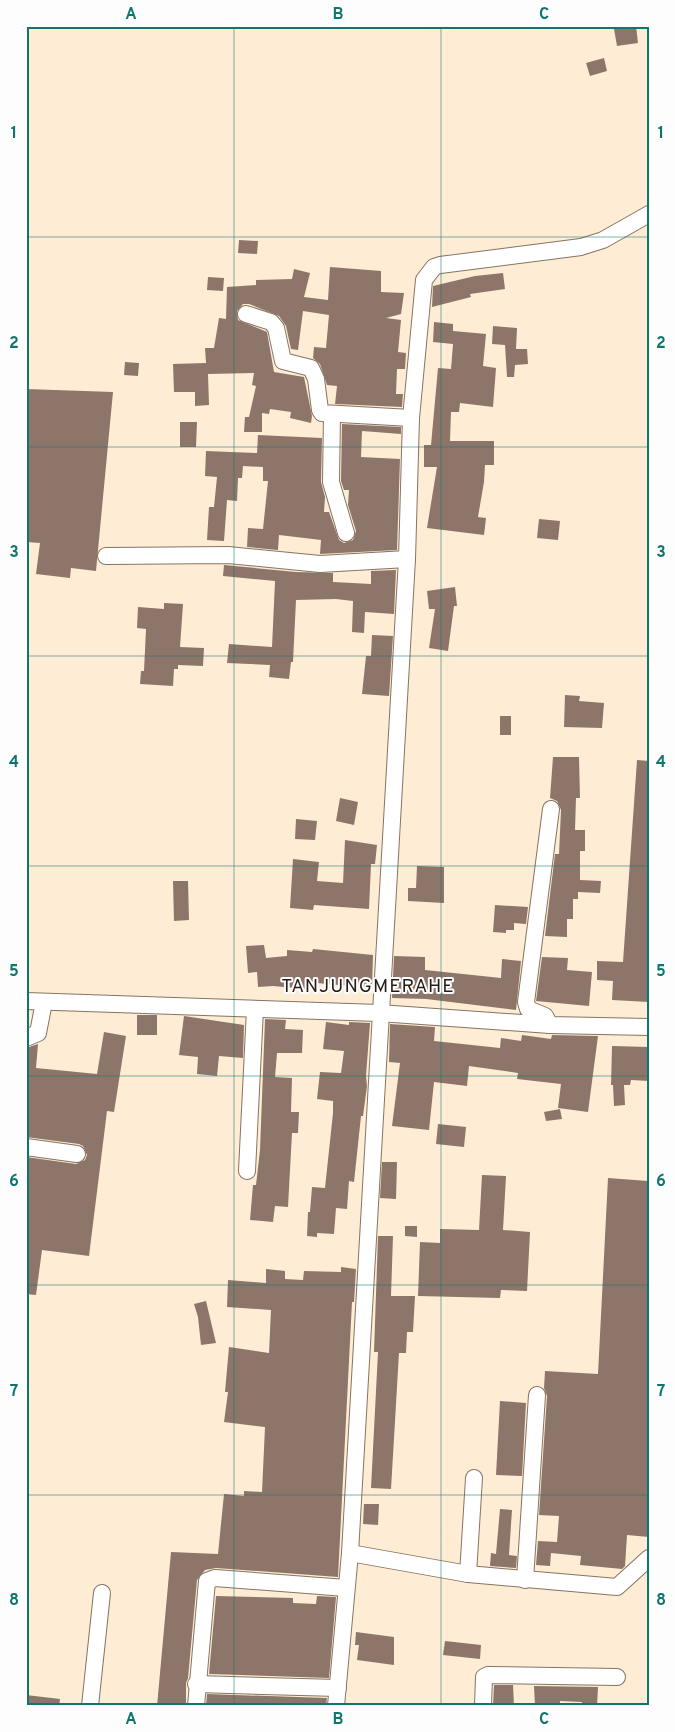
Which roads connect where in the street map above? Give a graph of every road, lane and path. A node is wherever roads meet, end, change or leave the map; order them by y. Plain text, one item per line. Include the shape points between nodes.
1 (649, 214) edge
2 (246, 314) dead end
3 (332, 414) junction
4 (411, 418) junction
5 (346, 533) dead end
6 (106, 556) dead end
7 (407, 559) junction
8 (551, 809) dead end
9 (26, 1001) edge
10 (44, 1002) junction
11 (254, 1009) junction
12 (379, 1013) junction
13 (550, 1025) junction
14 (649, 1027) edge
15 (26, 1038) edge
16 (26, 1148) edge
17 (78, 1154) dead end
18 (247, 1171) dead end
19 (537, 1395) dead end
20 (474, 1478) dead end
21 (350, 1554) junction
22 (649, 1558) edge
23 (468, 1574) junction
24 (524, 1580) junction
25 (346, 1588) junction
26 (102, 1592) dead end
27 (616, 1677) dead end
28 (196, 1684) junction
29 (338, 1688) junction
30 (90, 1706) edge
31 (196, 1706) edge
32 (336, 1706) edge
33 (483, 1706) edge

1 - 4 street via 603,240 581,247 434,267 424,280
2 - 3 street via 273,324 278,333 282,360 311,368 320,410
3 - 4 street
3 - 5 street via 331,482
4 - 7 street
6 - 7 street via 228,555 320,564
7 - 12 street
8 - 13 street via 526,1002 528,1009 545,1016
9 - 10 street
10 - 11 street
10 - 15 street via 38,1033
11 - 12 street
11 - 18 street
12 - 13 street
12 - 21 street
13 - 14 street
16 - 17 street
19 - 24 street
20 - 23 street
21 - 23 street
21 - 25 street
22 - 24 street via 617,1587
23 - 24 street
25 - 28 street via 215,1578 207,1581
25 - 29 street
26 - 30 street
27 - 33 street via 488,1675 484,1677
28 - 29 street
28 - 31 street
29 - 32 street

